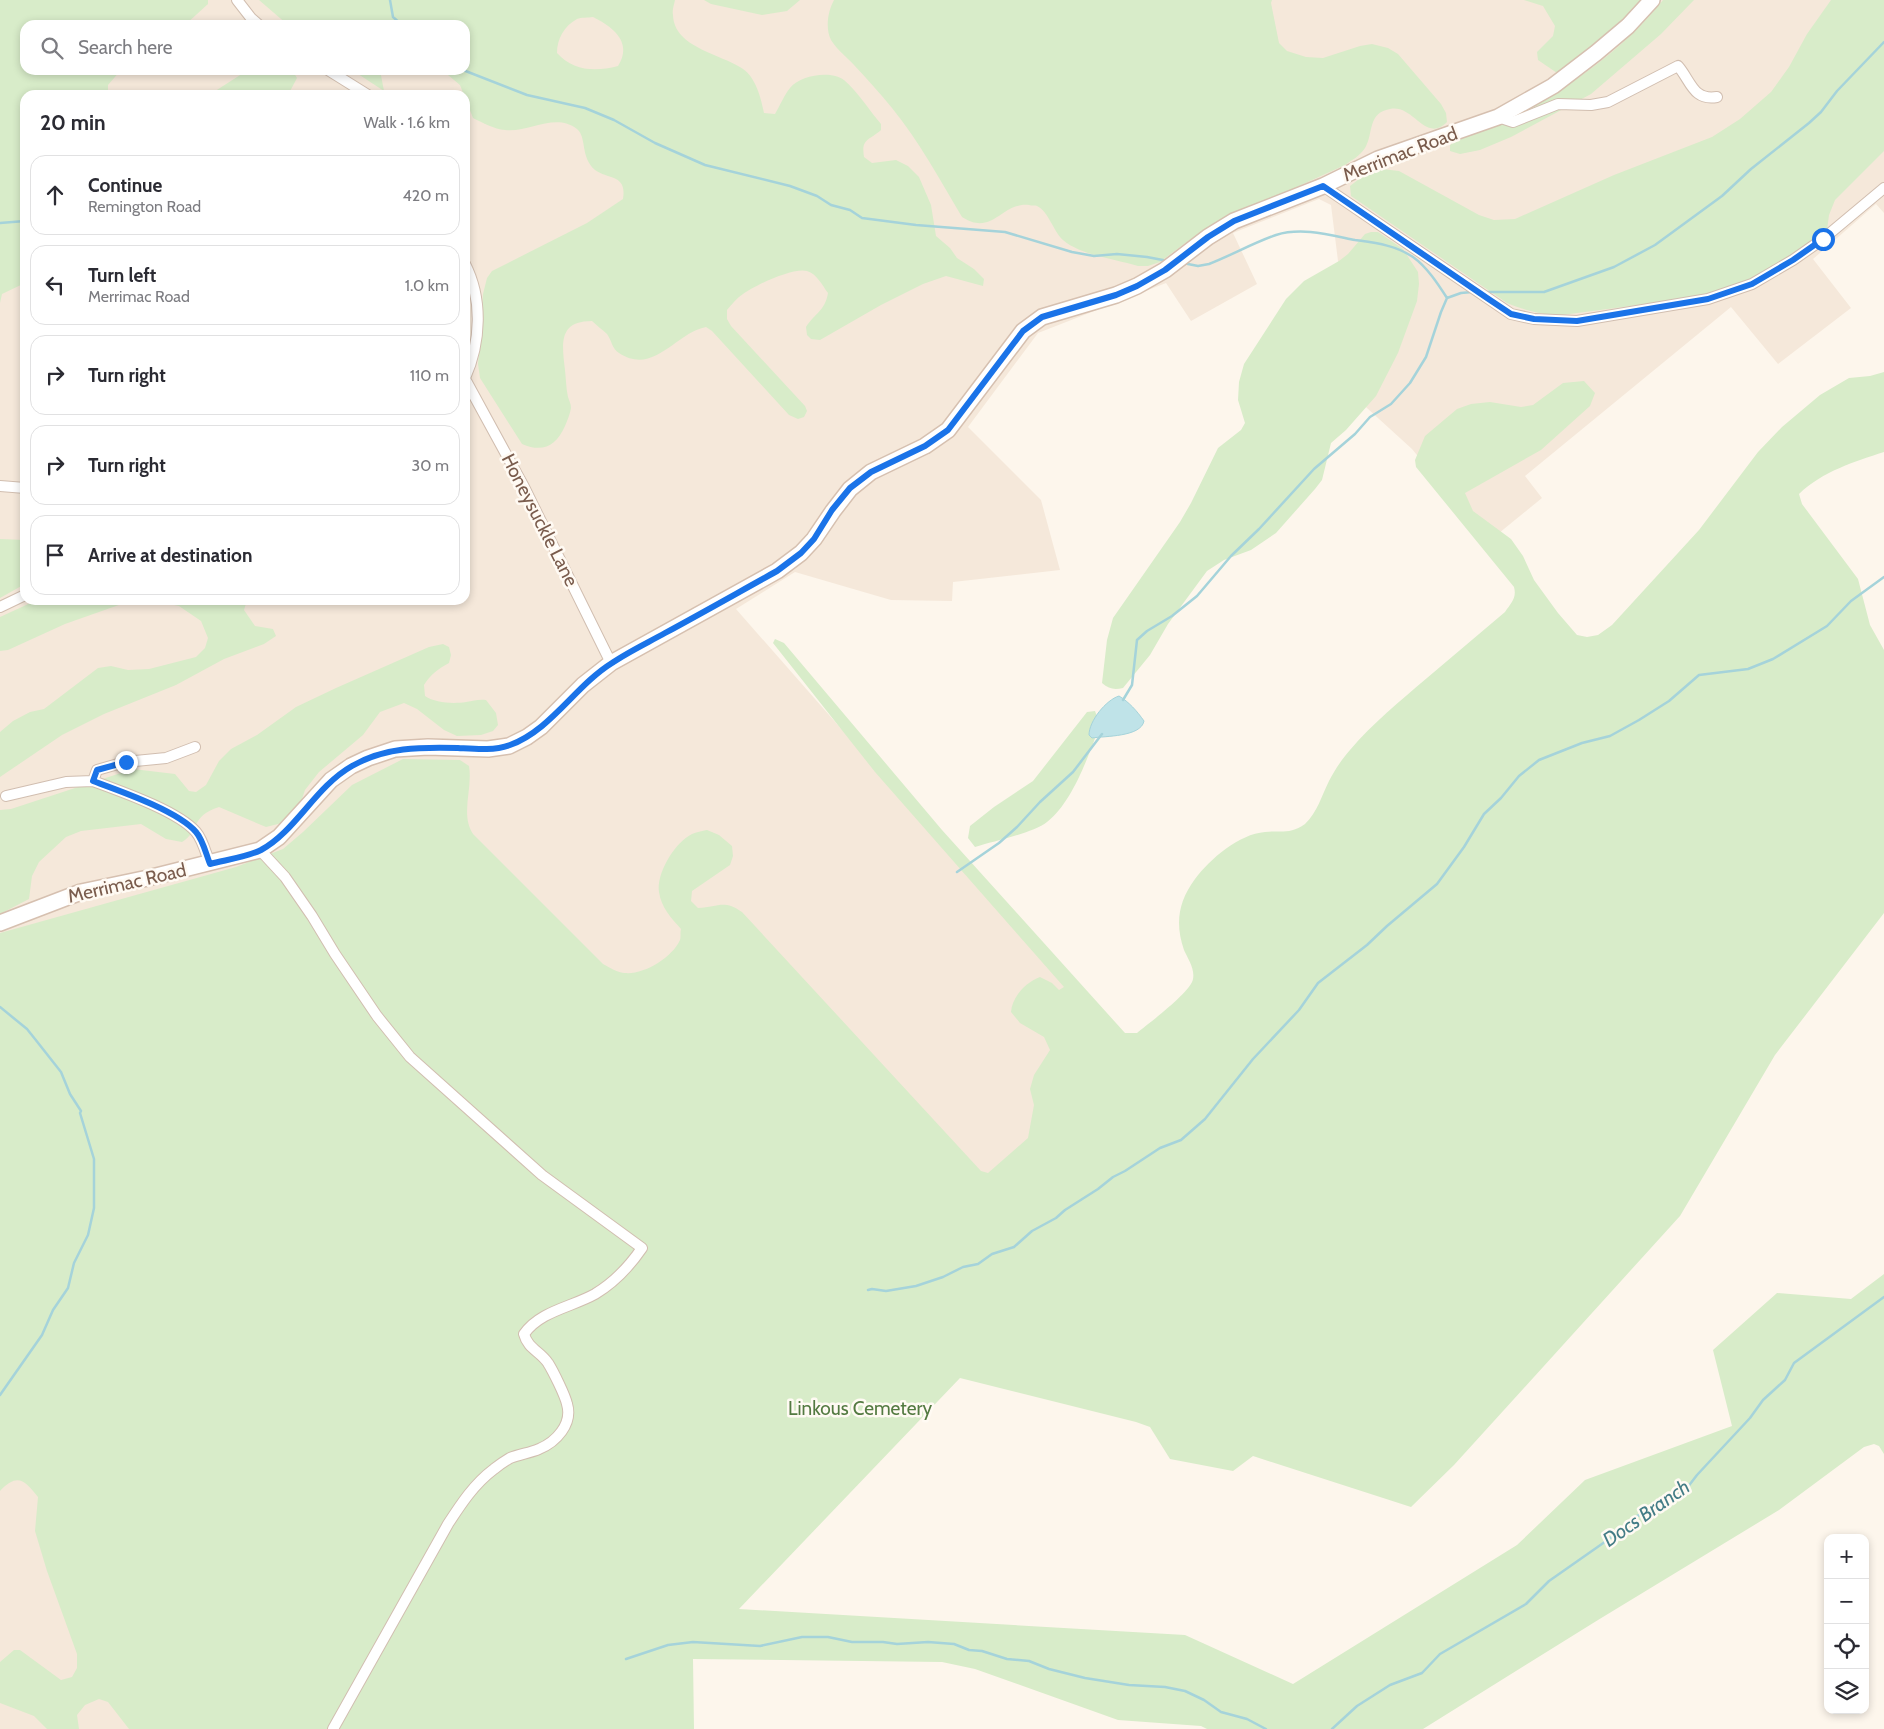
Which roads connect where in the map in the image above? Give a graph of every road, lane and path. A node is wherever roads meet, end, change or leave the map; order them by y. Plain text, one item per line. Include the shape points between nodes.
1 (237, 0) edge
2 (1652, 0) edge
3 (253, 20) edge
4 (336, 75) edge
5 (360, 90) edge
6 (1717, 97) dead end
7 (1498, 117) junction
8 (1323, 186) junction
9 (1884, 188) edge
10 (470, 273) edge
11 (470, 366) edge
12 (470, 387) edge
13 (0, 486) edge
14 (20, 488) edge
15 (20, 597) edge
16 (0, 607) edge
17 (611, 663) junction
18 (195, 747) dead end
19 (93, 781) junction
20 (6, 796) dead end
21 (260, 850) junction
22 (210, 864) junction
23 (0, 923) edge
24 (333, 1729) edge

1 - 3 street
2 - 7 street, Merrimac Road via 1596,53 1552,86
4 - 5 street
6 - 7 street via 1698,95 1678,66 1608,102 1591,106 1558,104 1513,122
7 - 8 street, Merrimac Road via 1378,160
8 - 9 street via 1511,314 1534,319 1577,321 1708,299 1752,284 1823,239
8 - 17 street, Merrimac Road via 1234,221 1137,286 1042,317 1023,331 948,430 925,446 871,472 850,488 801,553 777,571
10 - 11 street via 478,307
12 - 17 street, Honeysuckle Lane via 524,487
13 - 14 street
15 - 16 street
17 - 21 street, Merrimac Road via 541,727 509,746 488,750 395,749 351,766 331,780 279,837
18 - 19 street via 166,758 126,762 97,770
19 - 20 street via 66,782
19 - 22 street via 144,801 187,824 197,833
21 - 22 street, Merrimac Road
21 - 24 street via 285,877 377,1016 410,1057 542,1175 642,1248 618,1278 594,1294 535,1321 524,1334 526,1342 548,1363 567,1403 567,1423 553,1441 495,1468 464,1500
22 - 23 street, Merrimac Road via 81,892

